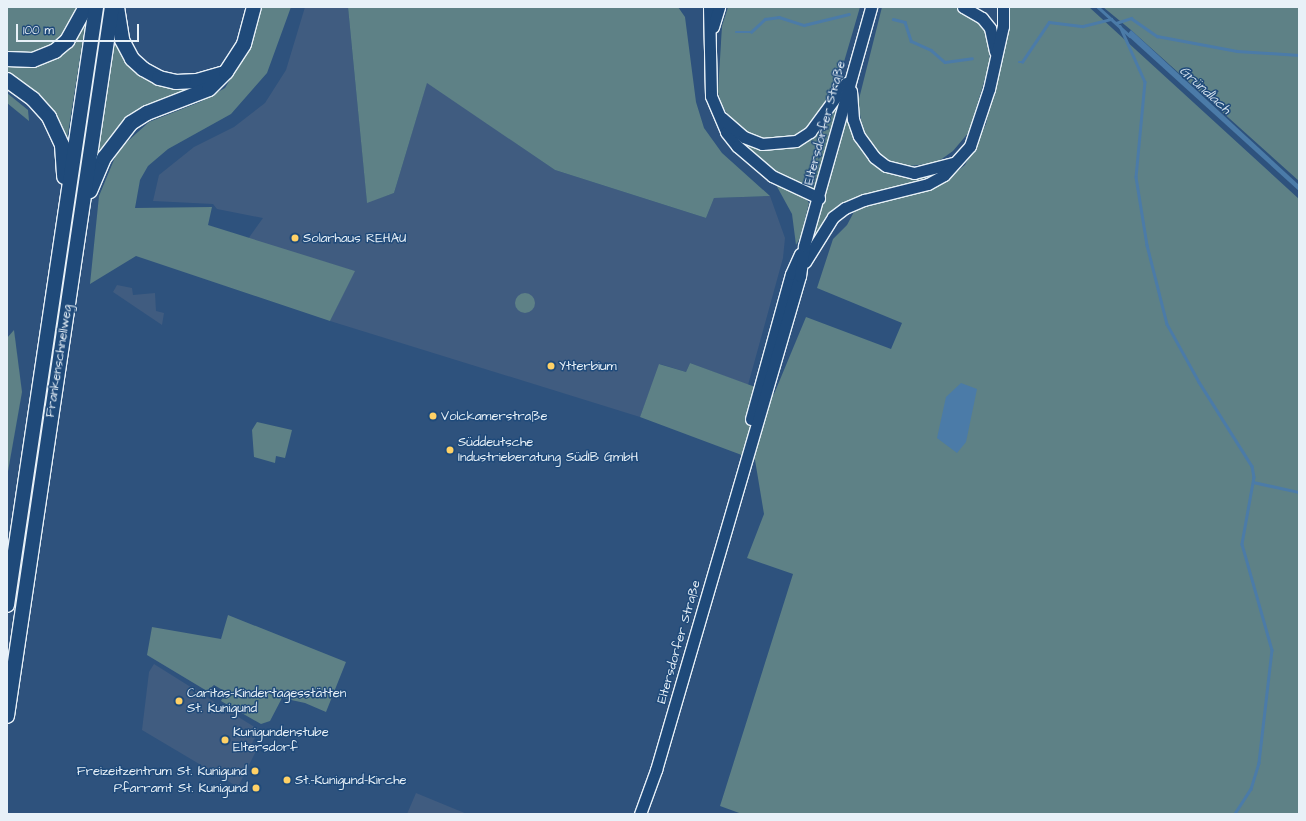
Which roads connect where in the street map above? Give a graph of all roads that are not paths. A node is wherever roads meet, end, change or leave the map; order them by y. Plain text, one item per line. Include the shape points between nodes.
1 (86, 7) edge
2 (96, 7) edge
3 (112, 7) edge
4 (117, 7) edge
5 (254, 7) edge
6 (717, 7) edge
7 (871, 7) edge
8 (963, 7) edge
9 (1003, 7) edge
10 (995, 52) junction
11 (7, 59) edge
12 (226, 72) junction
13 (852, 75) junction
14 (7, 80) edge
15 (717, 114) junction
16 (955, 163) junction
17 (819, 198) junction
18 (82, 212) junction
19 (63, 225) junction
20 (804, 246) junction
21 (802, 268) junction
22 (740, 476) junction
23 (7, 605) edge
24 (7, 716) edge
25 (640, 814) edge

1 - 11 highway via 67,41 55,51 33,60
2 - 19 highway, Frankenschnellweg
3 - 18 highway, Frankenschnellweg
4 - 12 highway via 122,40 132,59 143,69 159,78 176,82 197,81
5 - 12 highway via 244,44
6 - 15 main road via 712,31 710,79
7 - 13 main road, Eltersdorfer Straße
8 - 10 main road via 982,18 990,28
9 - 10 main road via 1003,26
10 - 16 main road via 989,89 976,134
12 - 18 highway via 209,89 147,113 131,123 104,158
13 - 15 main road via 826,115 810,132 796,141 762,144 744,137
13 - 16 main road via 853,119 859,136 874,157 886,166 914,173
13 - 17 main road, Eltersdorfer Straße
14 - 19 highway via 42,107 54,126 64,164
15 - 17 main road via 737,146 759,166 784,183
16 - 21 main road via 944,175 928,184 864,200 846,208 833,217
17 - 20 main road, Eltersdorfer Straße
18 - 24 highway, Frankenschnellweg
19 - 23 highway, Frankenschnellweg
20 - 21 main road, Eltersdorfer Straße
20 - 22 main road, Eltersdorfer Straße via 791,274 766,360
21 - 22 main road, Eltersdorfer Straße
22 - 25 main road, Eltersdorfer Straße via 713,577

